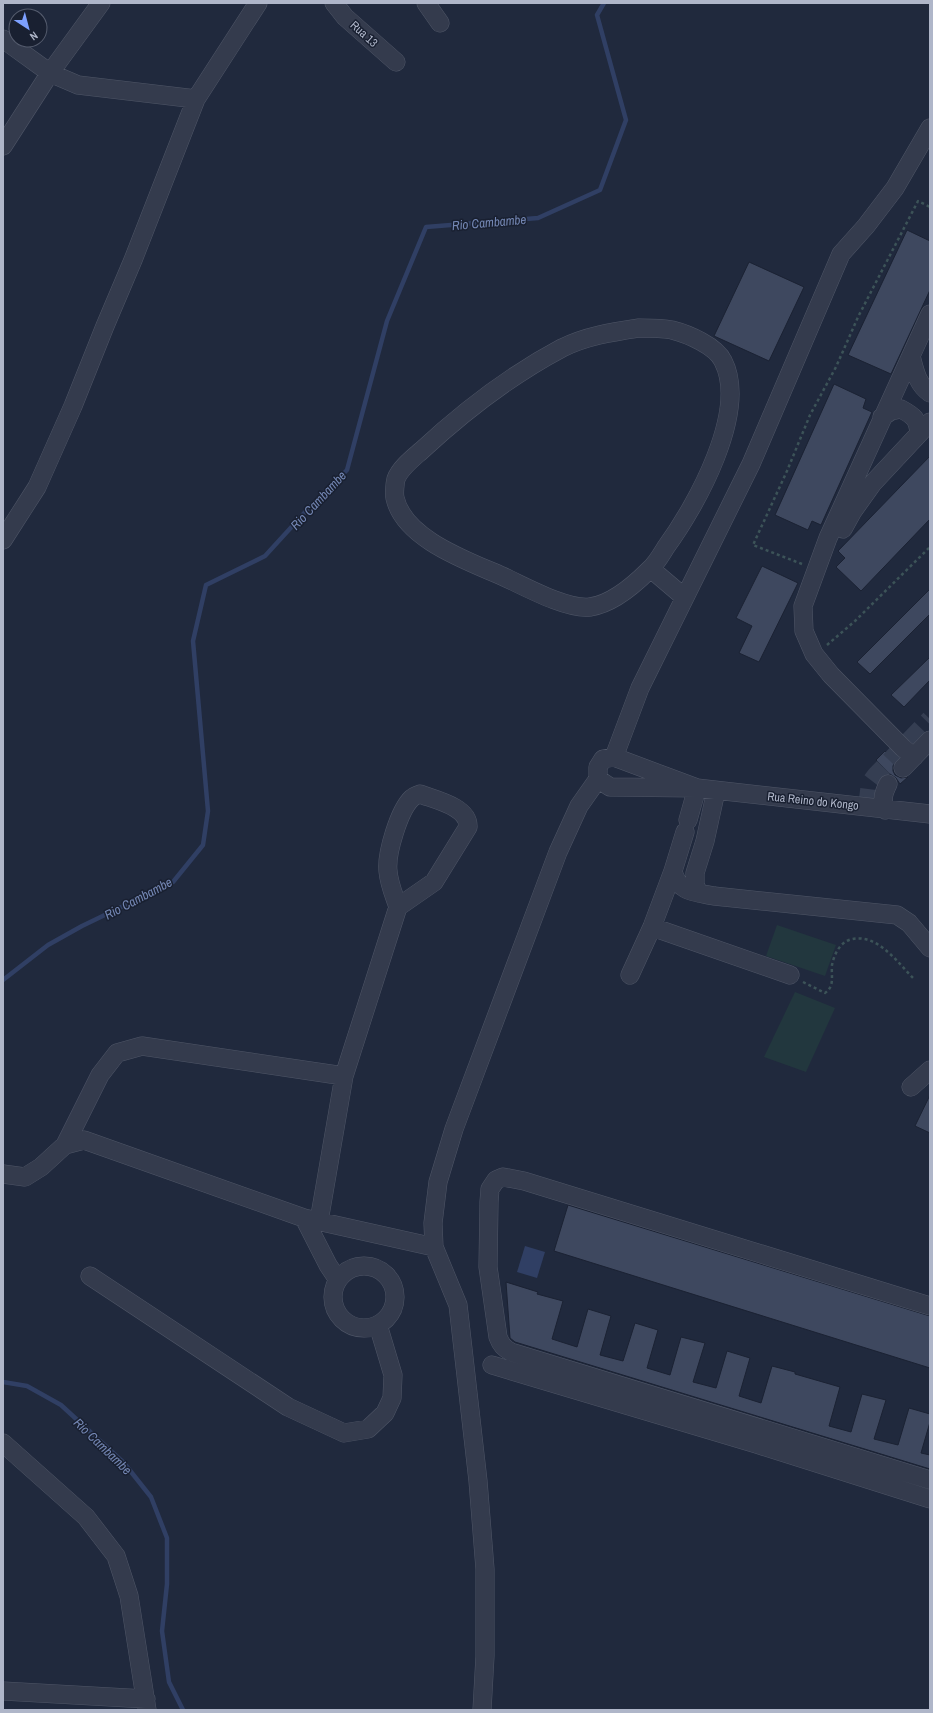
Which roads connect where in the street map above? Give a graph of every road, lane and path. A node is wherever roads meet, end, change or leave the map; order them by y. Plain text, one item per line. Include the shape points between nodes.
1 (101, 3) edge
2 (334, 3) edge
3 (426, 3) edge
4 (255, 6) edge
5 (440, 23) dead end
6 (3, 39) edge
7 (396, 62) dead end
8 (50, 73) junction
9 (196, 99) junction
10 (930, 128) edge
11 (3, 146) edge
12 (930, 207) edge
13 (930, 314) edge
14 (911, 356) junction
15 (930, 393) edge
16 (882, 417) junction
17 (925, 428) edge
18 (3, 540) edge
19 (930, 547) edge
20 (651, 569) junction
21 (815, 569) junction
22 (684, 597) junction
23 (823, 649) junction
24 (917, 753) edge
25 (614, 757) junction
26 (598, 779) junction
27 (888, 784) dead end
28 (697, 788) junction
29 (716, 790) junction
30 (885, 810) junction
31 (930, 814) edge
32 (685, 830) junction
33 (705, 841) junction
34 (673, 871) junction
35 (699, 893) junction
36 (398, 907) junction
37 (652, 927) junction
38 (930, 948) edge
39 (630, 975) dead end
40 (790, 975) joint
41 (914, 979) dead end
42 (930, 1070) edge
43 (344, 1076) junction
44 (910, 1087) dead end
45 (65, 1144) junction
46 (3, 1174) edge
47 (312, 1220) junction
48 (434, 1247) junction
49 (90, 1276) dead end
50 (338, 1280) junction
51 (930, 1306) edge
52 (378, 1325) junction
53 (492, 1365) dead end
54 (3, 1443) edge
55 (930, 1480) edge
56 (930, 1499) edge
57 (3, 1691) edge
58 (146, 1704) edge
59 (482, 1710) edge

1 - 8 street
2 - 7 street, Rua 13 via 345,17
3 - 5 street
4 - 9 street
6 - 8 street
8 - 9 street via 78,85
8 - 11 street
9 - 18 street via 74,406 37,487
10 - 22 street via 895,188 841,254 751,464
12 - 21 path via 918,201 810,415 753,545
13 - 14 street
14 - 15 street via 918,381
14 - 16 street
16 - 17 street via 891,411 901,409 912,414 918,424
16 - 21 street
17 - 23 street via 873,483 853,511 838,539 813,608 814,631
19 - 23 path
20 - 20 street via 605,604 587,608 569,605 435,544 414,528 402,514 395,497 396,479 407,464 447,426 523,371 563,348 600,333 639,328 671,330 707,344 723,359 731,387 728,417 719,451 683,523
20 - 22 street
21 - 24 street via 803,606 804,631 814,654 902,748
22 - 25 street via 640,688
23 - 24 street via 904,734
25 - 26 street via 603,759 598,767
25 - 28 street, Rua Reino do Kongo
26 - 28 street, Rua Reino do Kongo via 610,787
26 - 48 street via 579,806 558,852 454,1128 438,1182 433,1223
27 - 30 street via 882,802
28 - 29 street, Rua Reino do Kongo
28 - 32 street
29 - 30 street, Rua Reino do Kongo
29 - 33 street
30 - 31 street, Rua Reino do Kongo
32 - 33 street via 699,842
32 - 34 street
33 - 35 street via 695,873 695,884
34 - 35 street via 681,887
34 - 37 street
35 - 38 street via 897,914 909,923
36 - 36 street via 387,869 394,833 404,809 412,798 420,794 462,811 468,818 468,827 434,882
36 - 43 street
37 - 39 street
37 - 40 street
40 - 41 path via 825,993 832,984 832,966 839,948 848,941 865,939 885,950
42 - 44 street
43 - 45 street via 142,1046 117,1053 100,1075
43 - 47 street
45 - 46 street via 41,1167 25,1177
45 - 47 street via 84,1140
47 - 48 street
47 - 50 street via 328,1265
48 - 59 street via 458,1305 477,1473 485,1569 486,1656
49 - 52 street via 288,1407 344,1434 368,1429 385,1413 392,1398 393,1375
50 - 52 street via 333,1301 342,1319 359,1328
50 - 52 street via 345,1272 355,1267 366,1266 385,1275 392,1283 395,1302 386,1319
51 - 55 street via 517,1179 503,1177 496,1180 490,1189 488,1267 498,1337 501,1344 511,1352
53 - 56 street
54 - 58 street via 86,1517 116,1556 130,1596
57 - 58 street

